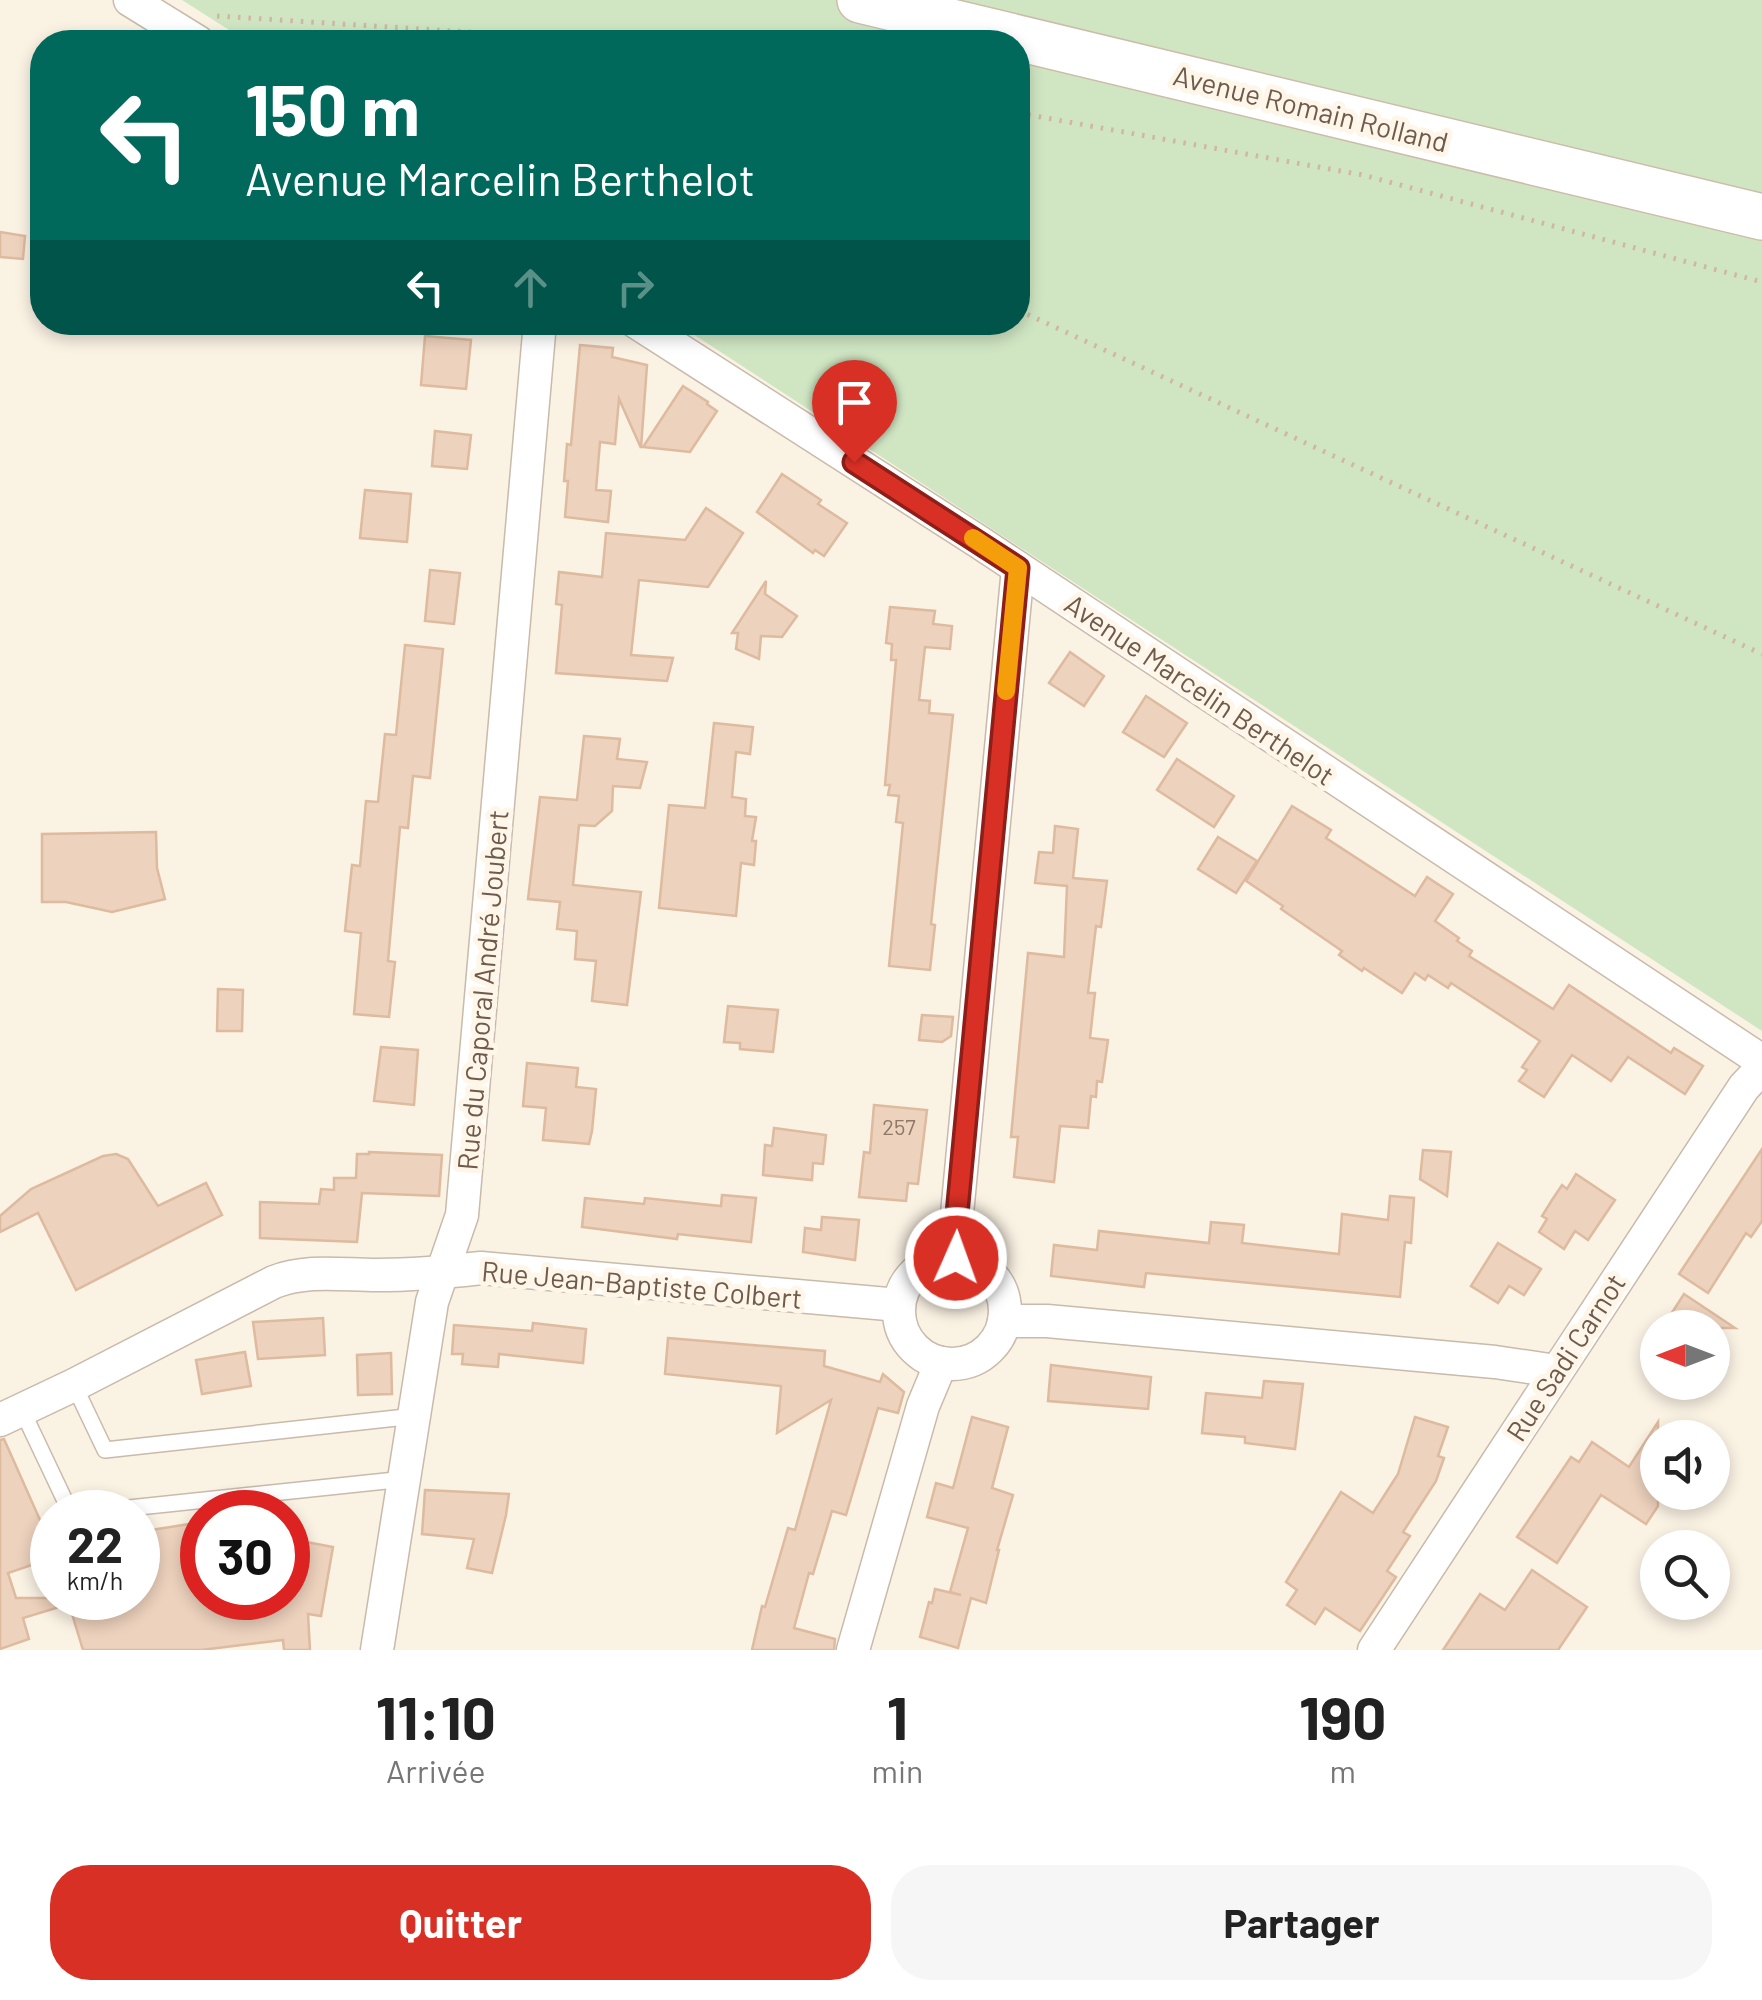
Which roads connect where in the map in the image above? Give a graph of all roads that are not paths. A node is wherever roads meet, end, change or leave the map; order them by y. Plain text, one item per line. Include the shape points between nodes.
1 (860, 0) edge
2 (142, 7) edge
3 (179, 30) edge
4 (985, 30) edge
5 (1030, 41) edge
6 (1762, 216) edge
7 (539, 335) edge
8 (656, 335) edge
9 (1018, 568) junction
10 (1762, 1064) edge
11 (956, 1258) junction
12 (441, 1272) junction
13 (899, 1305) junction
14 (1004, 1321) junction
15 (940, 1363) junction
16 (1556, 1371) junction
17 (74, 1385) junction
18 (11, 1415) edge
19 (415, 1416) junction
20 (405, 1479) junction
21 (58, 1490) edge
22 (160, 1505) edge
23 (377, 1650) edge
24 (853, 1650) edge
25 (1374, 1650) edge

1 - 4 main road, Avenue Romain Rolland
2 - 3 street
5 - 6 main road, Avenue Romain Rolland
7 - 12 street, Rue du Caporal André Joubert via 462,1215
8 - 9 street, Avenue Marcelin Berthelot
9 - 10 street, Avenue Marcelin Berthelot
9 - 11 street
10 - 16 street, Rue Sadi Carnot
11 - 13 street via 924,1265
11 - 14 street via 973,1262 999,1286
12 - 13 street, Rue Jean-Baptiste Colbert via 481,1268
12 - 17 street, Rue Jean-Baptiste Colbert via 294,1275
12 - 19 street, Rue du Caporal André Joubert
13 - 15 street via 904,1335
14 - 15 street via 999,1337 974,1360
14 - 16 street
15 - 24 street
16 - 25 street, Rue Sadi Carnot
17 - 18 street, Rue Jean-Baptiste Colbert
17 - 19 lane via 105,1450
18 - 21 lane
19 - 20 street, Rue du Caporal André Joubert
20 - 22 lane
20 - 23 street, Rue du Caporal André Joubert

